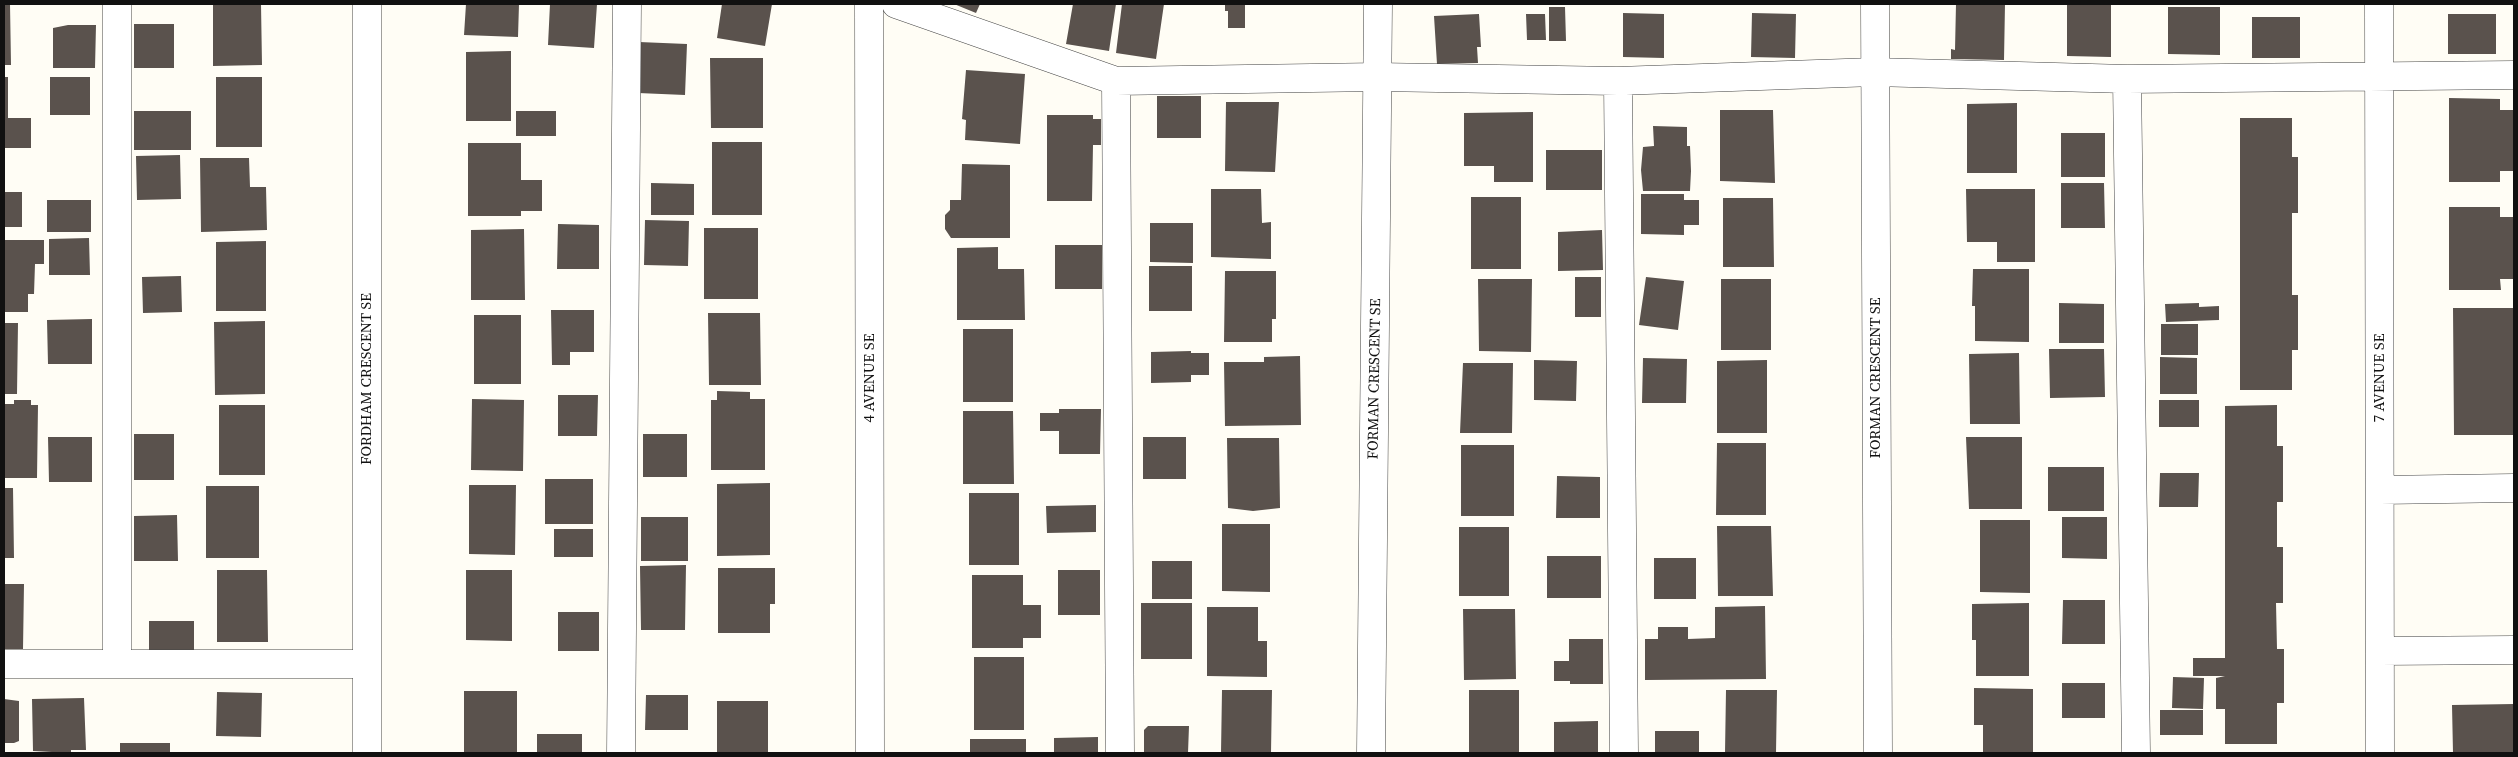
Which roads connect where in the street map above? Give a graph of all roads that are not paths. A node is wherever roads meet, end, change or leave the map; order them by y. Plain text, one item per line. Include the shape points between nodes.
1 (117, 4) edge
2 (367, 4) edge
3 (627, 4) edge
4 (869, 4) edge
5 (896, 4) edge
6 (1378, 4) edge
7 (1875, 4) edge
8 (2379, 4) edge
9 (1874, 72) junction
10 (2514, 75) edge
11 (2379, 76) junction
12 (1378, 77) junction
13 (2127, 79) junction
14 (1618, 80) junction
15 (1116, 81) junction
16 (2514, 488) edge
17 (2380, 490) junction
18 (2514, 650) edge
19 (2380, 651) junction
20 (4, 664) edge
21 (117, 664) junction
22 (367, 664) junction
23 (367, 753) edge
24 (621, 753) edge
25 (870, 753) edge
26 (1120, 753) edge
27 (1372, 753) edge
28 (1624, 753) edge
29 (1878, 753) edge
30 (2136, 753) edge
31 (2380, 753) edge

1 - 21 street
2 - 22 street, FORDHAM CRESCENT SE
3 - 24 street
4 - 25 street, 4 AVENUE SE
5 - 15 street
6 - 12 street, FORMAN CRESCENT SE
7 - 9 street, FORMAN CRESCENT SE
8 - 11 street, 7 AVENUE SE
9 - 13 street
9 - 14 street
9 - 29 street, FORMAN CRESCENT SE
10 - 11 street
11 - 13 street
11 - 17 street, 7 AVENUE SE
12 - 14 street
12 - 15 street
12 - 27 street, FORMAN CRESCENT SE
13 - 30 street
14 - 28 street
15 - 26 street
16 - 17 street
17 - 19 street, 7 AVENUE SE
18 - 19 street
19 - 31 street, 7 AVENUE SE
20 - 21 street
21 - 22 street
22 - 23 street, FORDHAM CRESCENT SE

